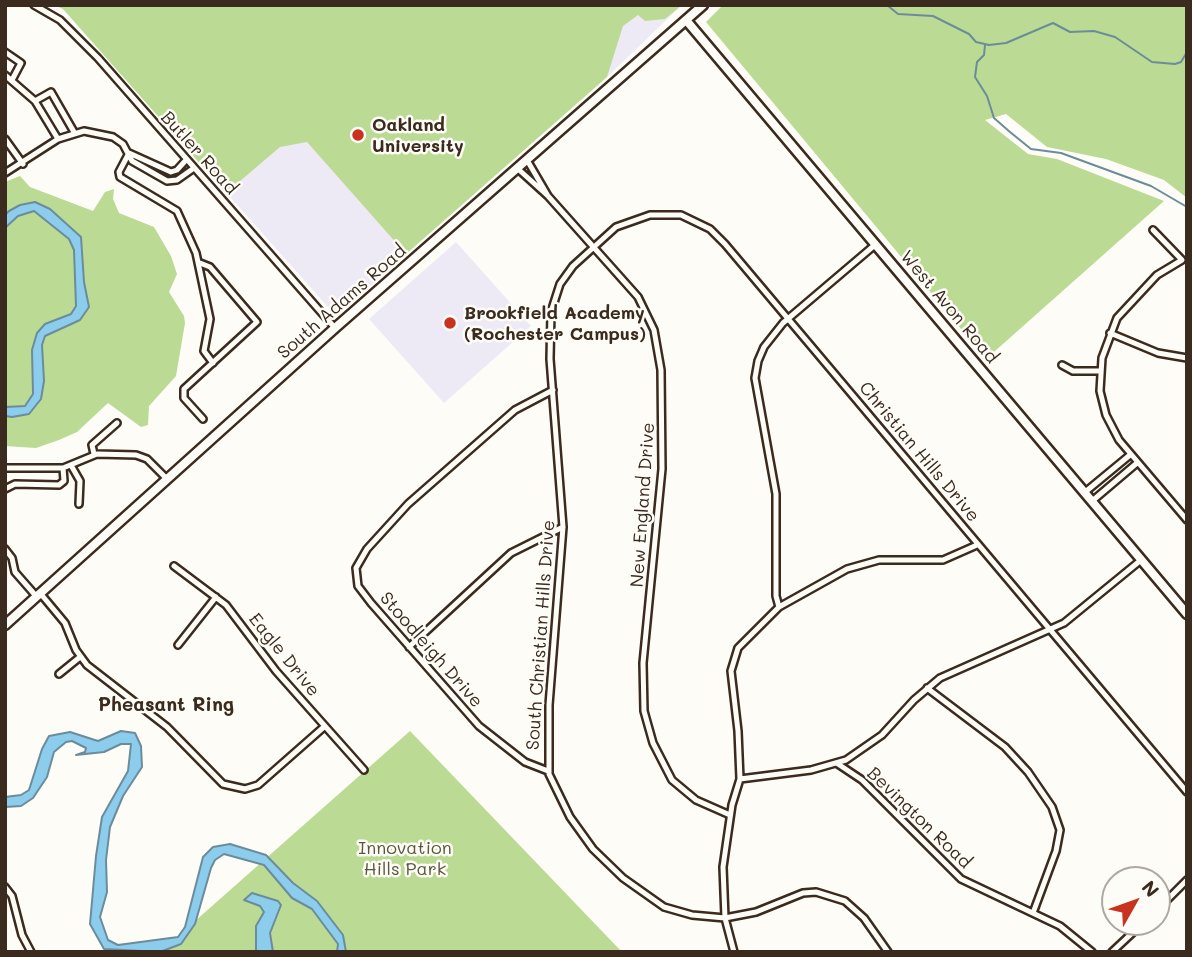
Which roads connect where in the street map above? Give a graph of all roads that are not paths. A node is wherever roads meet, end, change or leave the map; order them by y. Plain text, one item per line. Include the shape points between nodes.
1 (34, 5) edge
2 (703, 5) edge
3 (686, 20) junction
4 (5, 52) edge
5 (5, 75) edge
6 (12, 80) junction
7 (35, 101) junction
8 (74, 132) junction
9 (5, 139) edge
10 (58, 139) junction
11 (129, 153) junction
12 (186, 160) junction
13 (527, 160) junction
14 (23, 163) junction
15 (194, 168) junction
16 (517, 168) junction
17 (5, 173) edge
18 (548, 196) junction
19 (1153, 230) dead end
20 (876, 244) junction
21 (593, 245) junction
22 (200, 263) junction
23 (789, 318) junction
24 (335, 328) junction
25 (1110, 333) junction
26 (1187, 358) edge
27 (213, 363) junction
28 (1062, 365) dead end
29 (1100, 371) junction
30 (553, 390) junction
31 (203, 419) dead end
32 (117, 423) dead end
33 (94, 454) junction
34 (1130, 455) junction
35 (1137, 463) junction
36 (72, 467) junction
37 (5, 468) edge
38 (64, 468) junction
39 (167, 479) junction
40 (5, 489) edge
41 (1084, 493) junction
42 (1091, 502) junction
43 (79, 504) dead end
44 (1187, 520) edge
45 (563, 527) junction
46 (977, 545) junction
47 (5, 549) edge
48 (1140, 559) junction
49 (174, 566) dead end
50 (5, 572) edge
51 (15, 572) junction
52 (38, 595) junction
53 (216, 597) junction
54 (779, 607) junction
55 (1187, 614) edge
56 (5, 625) edge
57 (1051, 629) junction
58 (178, 645) dead end
59 (409, 647) junction
60 (80, 657) junction
61 (59, 674) dead end
62 (927, 688) junction
63 (325, 726) junction
64 (838, 764) junction
65 (364, 770) dead end
66 (548, 771) junction
67 (740, 779) junction
68 (1187, 792) edge
69 (730, 815) junction
70 (1187, 880) edge
71 (5, 887) edge
72 (1171, 896) edge
73 (1033, 913) junction
74 (725, 918) junction
75 (1129, 936) edge
76 (31, 952) edge
77 (734, 952) edge
78 (888, 952) edge
79 (1092, 952) edge
80 (1112, 952) edge

1 - 12 street, Butler Road via 68,27
2 - 3 main road, South Adams Road
3 - 13 main road, South Adams Road
3 - 20 main road, West Avon Road
4 - 6 street via 21,63
5 - 6 street
6 - 7 street
7 - 8 street via 51,92
7 - 10 street
8 - 10 street
8 - 11 street via 104,133
9 - 14 street
10 - 14 street
11 - 12 street via 171,172
11 - 15 street via 135,163 167,181
11 - 22 street via 120,177 177,211
12 - 15 street, Butler Road
13 - 16 main road, South Adams Road
13 - 18 street, New England Drive
14 - 17 street
15 - 24 street, Butler Road
16 - 18 street, New England Drive
16 - 24 main road, South Adams Road
18 - 21 street, New England Drive
19 - 25 street via 1182,260 1168,266 1124,308
20 - 23 street
20 - 41 main road, West Avon Road
21 - 23 street, Christian Hills Drive via 633,219 681,215 710,229 725,243
21 - 30 street, South Christian Hills Drive via 573,265 554,297 549,330
21 - 69 street, New England Drive via 648,314 661,370 662,482 643,663 647,725 671,780 696,800
22 - 27 street via 211,326 204,351
22 - 27 street via 209,267 257,322
23 - 46 street, Christian Hills Drive
23 - 54 street via 764,347 755,378 776,494
24 - 39 main road, South Adams Road
25 - 26 street
25 - 29 street
27 - 31 street via 182,393
28 - 29 street via 1073,371
29 - 34 street via 1106,415
30 - 45 street, South Christian Hills Drive
30 - 59 street, Stoodleigh Drive via 494,427 408,504 360,559 358,586
32 - 33 street via 92,445
33 - 36 street
33 - 39 street via 140,456
34 - 35 street
34 - 41 street
35 - 42 street
35 - 44 street
36 - 38 street
36 - 43 street via 80,481
37 - 38 street
38 - 40 street via 64,481 59,485 15,484
39 - 52 main road, South Adams Road
41 - 42 main road, West Avon Road
42 - 48 main road, West Avon Road
45 - 59 street via 511,553
45 - 66 street, South Christian Hills Drive
46 - 54 street via 943,560 862,563 811,586
46 - 57 street, Christian Hills Drive
47 - 51 street
48 - 55 main road, West Avon Road
48 - 57 street via 1089,604
49 - 53 street, Eagle Drive
50 - 51 street
51 - 52 street
52 - 56 main road, South Adams Road
52 - 60 street via 65,623
53 - 58 street
53 - 63 street, Eagle Drive
54 - 67 street via 738,648 731,671
57 - 62 street via 957,668
57 - 68 street, Christian Hills Drive
59 - 66 street, Stoodleigh Drive via 480,726 525,762
60 - 61 street
60 - 63 street via 167,727 208,771 230,787 258,785
62 - 64 street via 882,735
62 - 73 street via 1005,747 1052,807 1060,830
63 - 65 street, Eagle Drive
64 - 67 street
64 - 73 street, Bevington Road via 862,780 961,879
66 - 74 street, South Christian Hills Drive via 581,835 623,878 664,907
67 - 69 street
69 - 74 street via 723,867
70 - 72 street
71 - 76 street
73 - 79 street, Bevington Road via 1070,932
74 - 77 street
74 - 78 street, South Christian Hills Drive via 756,912 803,893 831,895 864,918
75 - 80 street

